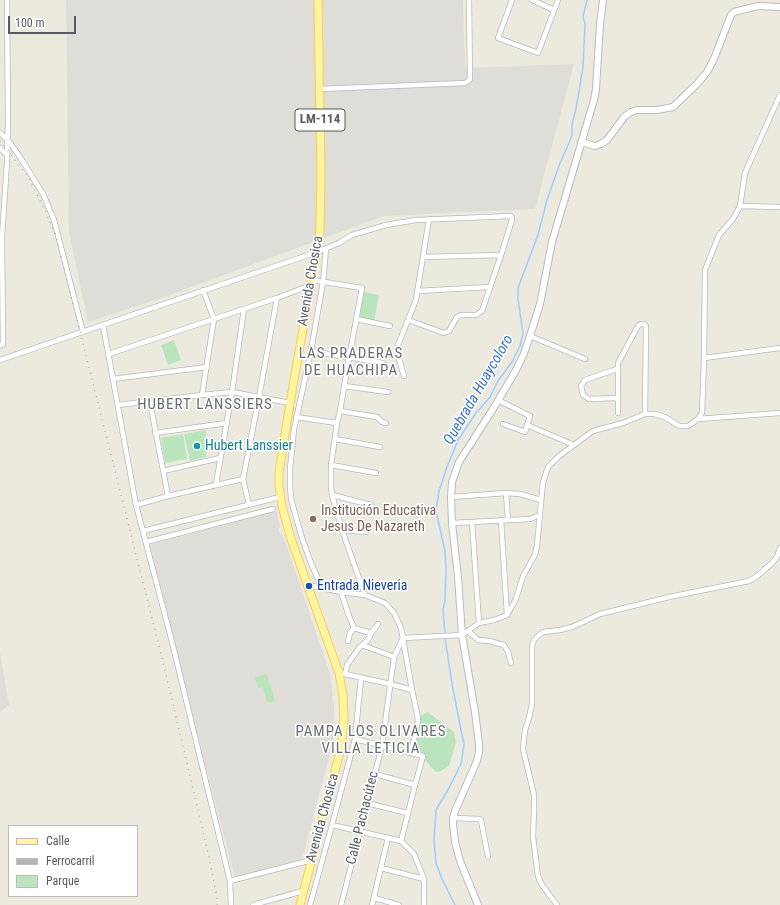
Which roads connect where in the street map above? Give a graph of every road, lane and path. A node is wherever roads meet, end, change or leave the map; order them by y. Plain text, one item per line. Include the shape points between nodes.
1 (7, 0) edge
2 (318, 0) edge
3 (469, 0) edge
4 (512, 0) edge
5 (532, 0) edge
6 (558, 0) edge
7 (604, 0) edge
8 (780, 7) edge
9 (554, 10) junction
10 (320, 89) junction
11 (780, 94) edge
12 (0, 133) edge
13 (8, 140) junction
14 (581, 142) junction
15 (0, 148) edge
16 (7, 155) junction
17 (740, 206) junction
18 (780, 207) edge
19 (430, 220) junction
20 (319, 239) joint
21 (326, 248) junction
22 (317, 251) junction
23 (1, 252) edge
24 (501, 255) junction
25 (423, 256) junction
26 (323, 282) junction
27 (312, 283) junction
28 (490, 287) junction
29 (203, 290) junction
30 (418, 291) junction
31 (277, 298) junction
32 (244, 309) junction
33 (214, 319) junction
34 (356, 320) junction
35 (408, 320) junction
36 (103, 325) junction
37 (390, 326) dead end
38 (84, 332) junction
39 (530, 336) junction
40 (0, 346) edge
41 (780, 348) edge
42 (311, 351) junction
43 (16, 354) junction
44 (109, 354) junction
45 (0, 355) edge
46 (349, 358) junction
47 (704, 358) junction
48 (585, 359) dead end
49 (0, 360) edge
50 (383, 363) dead end
51 (207, 367) junction
52 (617, 369) junction
53 (404, 376) dead end
54 (113, 379) junction
55 (344, 386) junction
56 (232, 392) junction
57 (388, 392) dead end
58 (202, 395) junction
59 (259, 397) junction
60 (618, 398) junction
61 (498, 400) junction
62 (150, 402) junction
63 (290, 403) junction
64 (118, 405) junction
65 (340, 411) junction
66 (780, 413) edge
67 (618, 414) dead end
68 (645, 414) junction
69 (296, 417) junction
70 (698, 419) junction
71 (337, 422) junction
72 (227, 423) junction
73 (386, 423) dead end
74 (503, 424) dead end
75 (527, 425) junction
76 (155, 433) junction
77 (335, 439) junction
78 (574, 446) junction
79 (380, 447) dead end
80 (220, 458) junction
81 (330, 466) junction
82 (163, 471) junction
83 (376, 473) dead end
84 (243, 479) junction
85 (216, 484) junction
86 (506, 493) junction
87 (332, 495) junction
88 (168, 496) junction
89 (450, 496) junction
90 (280, 497) junction
91 (541, 500) junction
92 (136, 505) junction
93 (249, 505) junction
94 (371, 505) dead end
95 (273, 509) dead end
96 (540, 516) junction
97 (500, 520) junction
98 (508, 520) junction
99 (472, 522) junction
100 (452, 523) junction
101 (342, 530) junction
102 (142, 531) junction
103 (366, 532) dead end
104 (146, 542) junction
105 (780, 548) edge
106 (308, 585) junction
107 (322, 588) junction
108 (341, 592) junction
109 (365, 594) junction
110 (507, 615) junction
111 (479, 622) junction
112 (378, 624) dead end
113 (354, 628) junction
114 (468, 631) junction
115 (371, 633) junction
116 (462, 635) junction
117 (403, 638) junction
118 (348, 641) dead end
119 (362, 644) junction
120 (394, 657) junction
121 (511, 663) dead end
122 (362, 678) junction
123 (390, 684) junction
124 (412, 690) junction
125 (355, 739) junction
126 (382, 746) junction
127 (411, 753) junction
128 (375, 774) junction
129 (415, 785) junction
130 (367, 803) junction
131 (407, 813) junction
132 (453, 818) junction
133 (332, 825) junction
134 (360, 832) junction
135 (388, 838) junction
136 (401, 841) junction
137 (488, 858) dead end
138 (312, 860) junction
139 (381, 868) junction
140 (424, 879) junction
141 (230, 881) junction
142 (303, 891) junction
143 (374, 898) junction
144 (231, 905) edge
145 (253, 905) edge
146 (300, 905) edge
147 (310, 905) edge
148 (341, 905) edge
149 (372, 905) edge
150 (399, 905) edge
151 (424, 905) edge
152 (478, 905) edge
153 (557, 905) edge

1 - 13 street
2 - 10 main road, Avenida Chosica / LM-114
3 - 10 street via 468,82
4 - 9 street via 498,38 538,53
5 - 9 street
6 - 9 street
7 - 14 main road via 596,89
8 - 14 main road via 758,6 734,12 707,72 673,107 631,112 601,144 594,146
10 - 20 main road, Avenida Chosica / LM-114
11 - 17 street via 745,173
12 - 13 street
13 - 16 street
13 - 38 street via 43,194 54,220
14 - 39 main road via 552,242 540,304
15 - 16 street
16 - 23 street
17 - 18 street
17 - 47 street via 719,235 705,270
19 - 21 street via 386,225 352,235
19 - 24 street via 510,216 512,220
19 - 25 street
20 - 22 main road, Avenida Chosica / LM-114
21 - 22 street
21 - 26 street
22 - 27 main road, Avenida Chosica / LM-114
22 - 29 street
23 - 40 street via 3,344
24 - 25 street
24 - 28 street
25 - 30 street
26 - 27 street
26 - 34 street via 362,288
26 - 42 street
27 - 31 street
27 - 63 main road, Avenida Chosica / LM-114
28 - 30 street
28 - 35 street via 482,311 476,315 457,317 449,331 444,333
29 - 33 street
29 - 36 street
30 - 35 street
31 - 32 street
31 - 59 street
32 - 33 street
32 - 56 street
33 - 44 street
33 - 51 street
34 - 37 street
34 - 46 street
35 - 53 street via 398,345
36 - 38 street
36 - 44 street
38 - 43 street
39 - 48 street
39 - 61 main road via 524,356
41 - 47 street
42 - 46 street
42 - 69 street
43 - 45 street
43 - 49 street
44 - 54 street
46 - 50 street
46 - 55 street
47 - 70 street via 702,413
51 - 54 street
51 - 58 street
52 - 60 street
52 - 60 street via 585,380 582,386 583,395 589,399
52 - 68 street via 638,326 644,324
54 - 64 street
55 - 57 street
55 - 65 street
56 - 58 street
56 - 59 street
56 - 72 street
58 - 62 street
59 - 63 street
59 - 84 street
60 - 67 street
61 - 75 street via 530,416
61 - 89 main road via 459,462
62 - 64 street
62 - 76 street
63 - 90 main road, Avenida Chosica / LM-114 via 279,472
64 - 92 street
65 - 71 street
65 - 73 street via 377,417
66 - 70 street
68 - 70 street via 665,417 679,426 688,426
68 - 78 street via 592,431
69 - 71 street
69 - 107 street via 290,469 291,499 302,538
71 - 77 street
72 - 76 street
72 - 80 street
74 - 75 street via 525,432
75 - 78 street
76 - 82 street
77 - 79 street
77 - 81 street
78 - 91 street via 548,467
80 - 82 street
80 - 85 street
81 - 83 street
81 - 87 street
82 - 88 street
84 - 85 street
84 - 93 street
85 - 88 street
86 - 89 street
86 - 91 street
86 - 98 street
87 - 94 street
87 - 101 street
88 - 92 street
89 - 100 main road
90 - 93 street
90 - 106 main road, Avenida Chosica / LM-114 via 291,539
91 - 96 street
92 - 102 street
93 - 102 street
95 - 104 street
96 - 98 street
96 - 110 street via 535,555
97 - 98 street
97 - 99 street
97 - 110 street
99 - 100 street
99 - 111 street
100 - 116 main road
101 - 103 street
101 - 109 street
102 - 104 street
104 - 141 street
105 - 153 street via 772,563 749,581 600,614 572,627 543,632 534,640 532,704 523,749 534,795 533,837 538,876
106 - 107 street
106 - 138 main road, Avenida Chosica / LM-114 via 339,673 344,719 341,748
107 - 108 street
108 - 109 street
108 - 113 street
109 - 117 street via 385,604 394,613
110 - 111 street
111 - 114 street
112 - 115 street
113 - 115 street
113 - 118 street
114 - 116 street
114 - 121 street via 478,640 504,645
115 - 119 street via 368,640
116 - 117 street
116 - 132 main road via 479,752
117 - 120 street, Calle Pachacútec
117 - 124 street
119 - 120 street
119 - 122 street via 347,665 345,674
120 - 123 street, Calle Pachacútec
122 - 123 street
122 - 125 street
123 - 124 street
123 - 126 street, Calle Pachacútec
124 - 127 street via 418,721
125 - 126 street
125 - 133 street
126 - 127 street
126 - 128 street, Calle Pachacútec
127 - 129 street via 423,756
128 - 129 street
128 - 130 street, Calle Pachacútec
129 - 131 street
130 - 131 street
130 - 134 street, Calle Pachacútec
131 - 136 street
132 - 137 street via 481,820
132 - 152 main road via 460,861
133 - 134 street
133 - 147 street
134 - 135 street
134 - 148 street, Calle Pachacútec
135 - 136 street
135 - 139 street
136 - 140 street via 414,854
138 - 141 street
138 - 142 main road, Avenida Chosica / LM-114
139 - 140 street
139 - 143 street
140 - 151 street
141 - 144 street
142 - 145 street
142 - 146 main road, Avenida Chosica / LM-114
143 - 149 street
143 - 150 street

